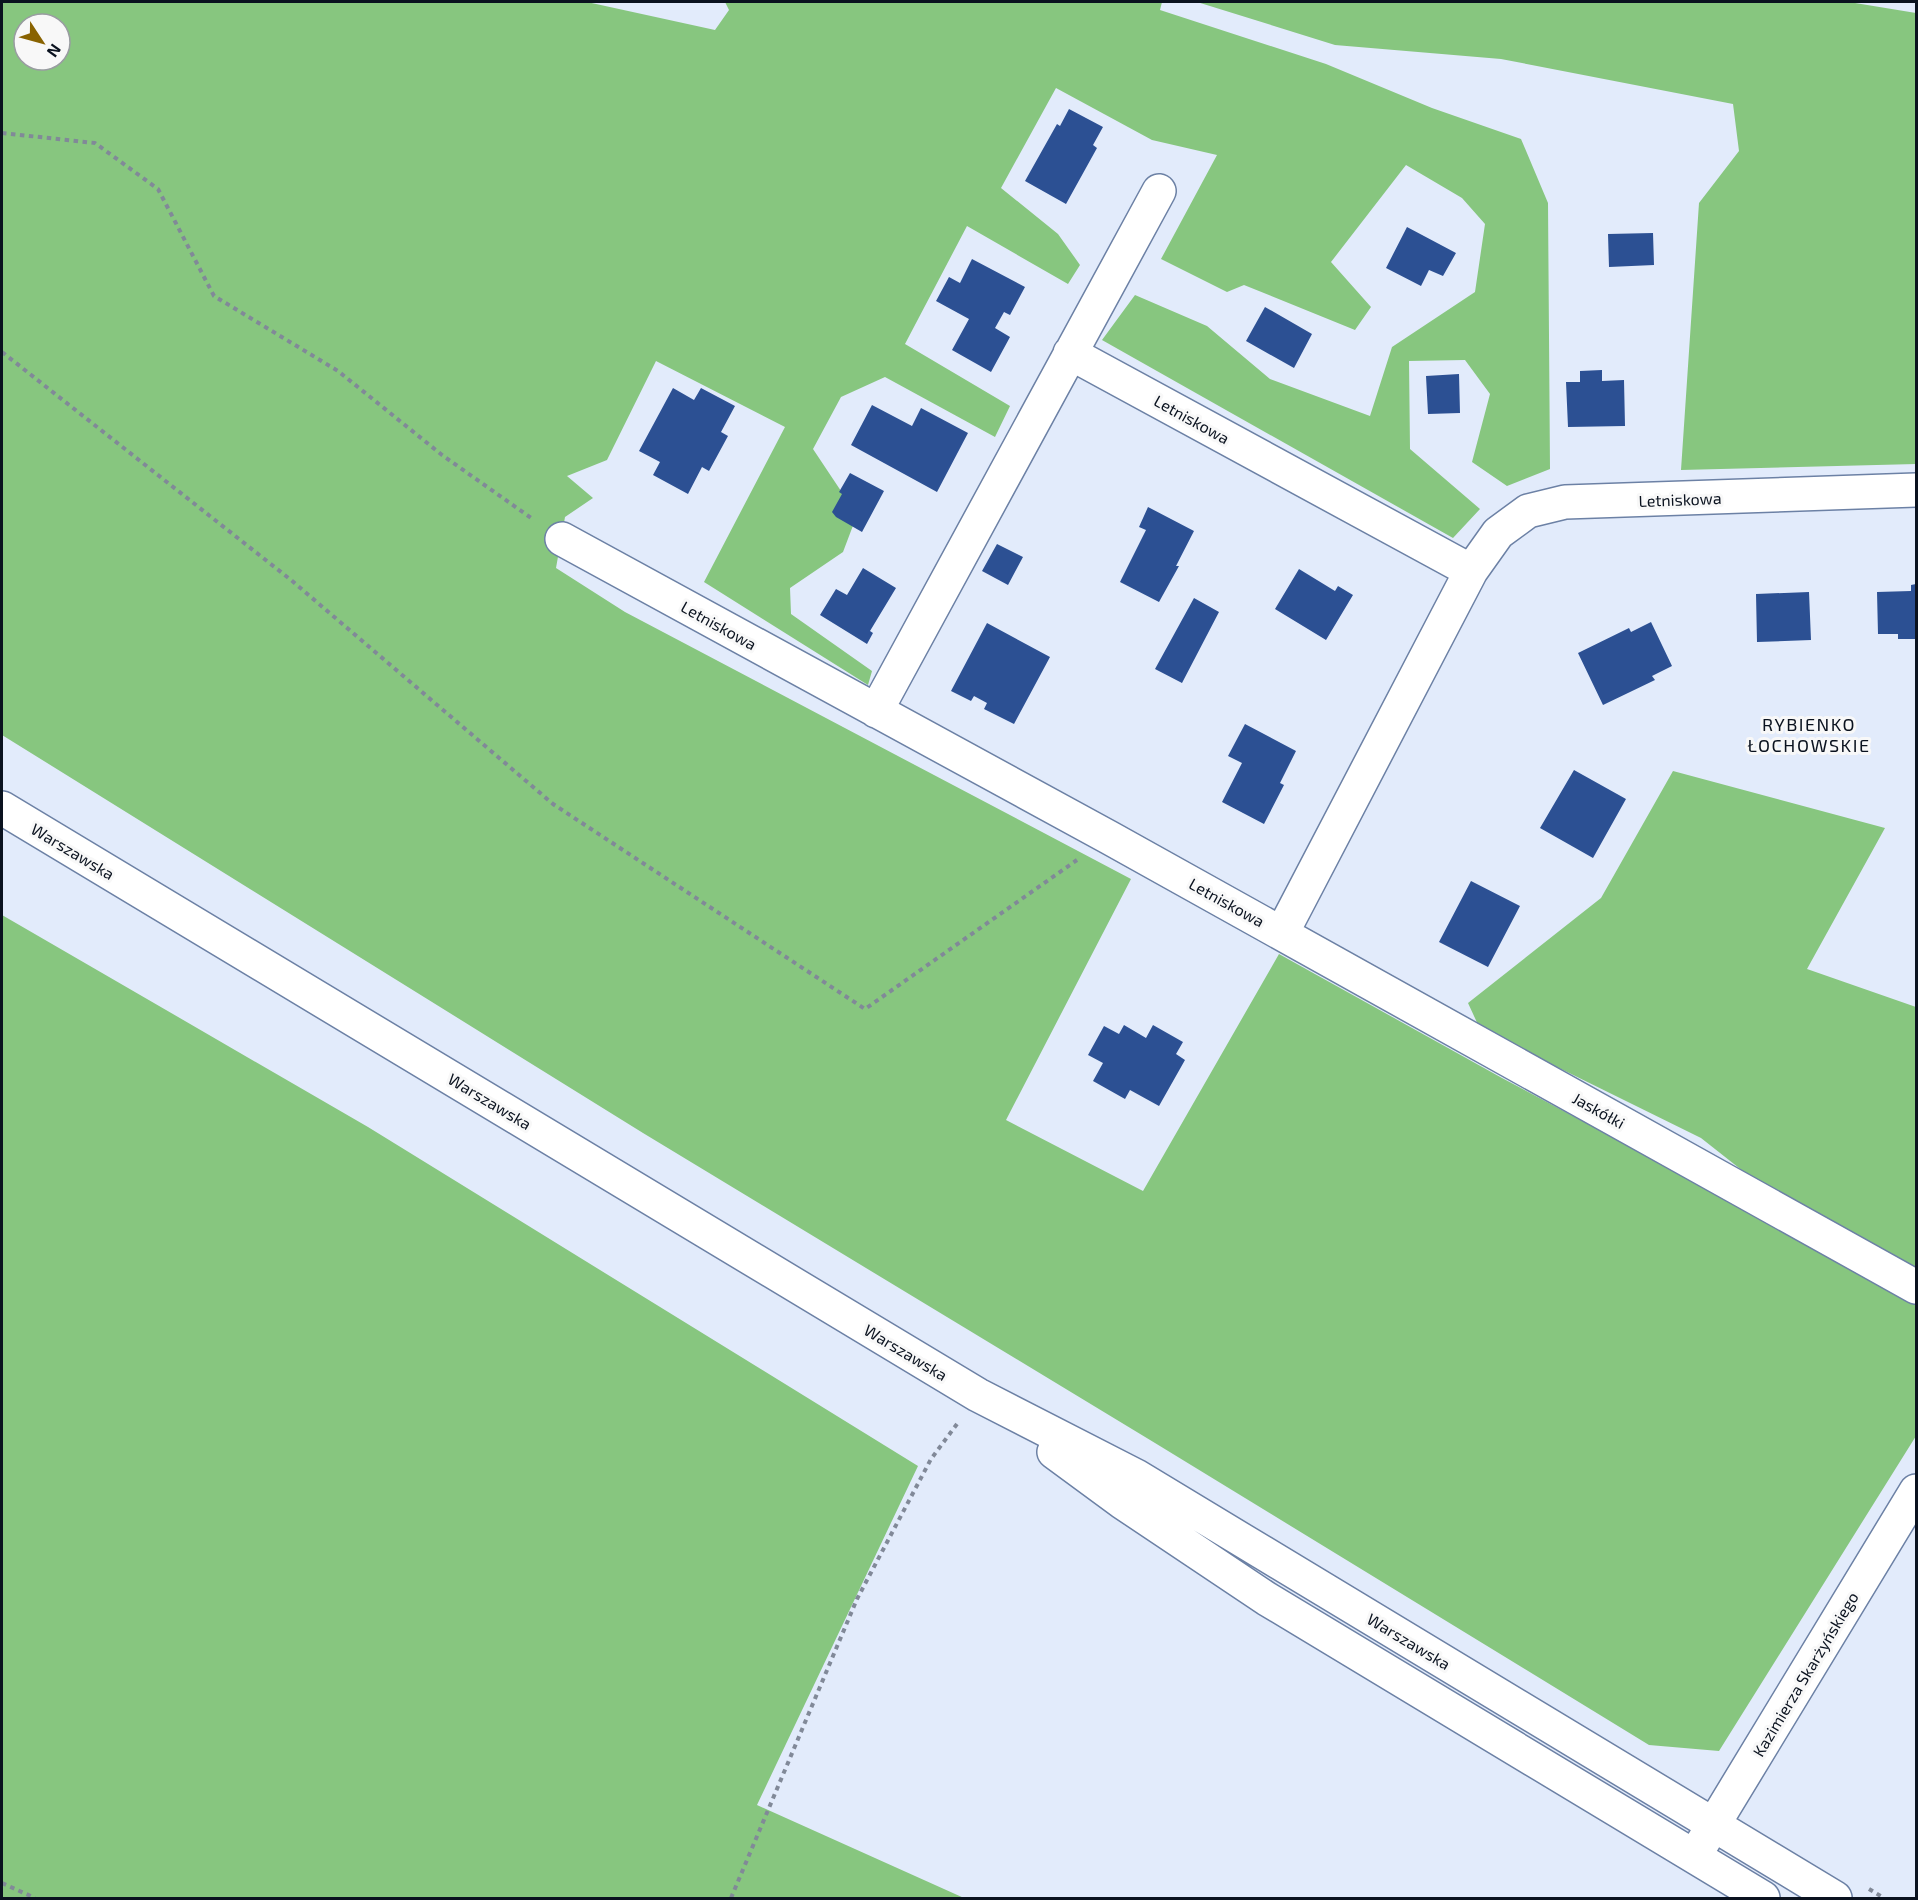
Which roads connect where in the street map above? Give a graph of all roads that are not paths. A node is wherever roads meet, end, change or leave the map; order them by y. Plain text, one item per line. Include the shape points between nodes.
1 (1159, 191) dead end
2 (1070, 353) junction
3 (1917, 490) edge
4 (562, 540) road end
5 (1472, 571) junction
6 (876, 711) junction
7 (2, 808) edge
8 (1282, 933) junction
9 (1917, 1287) edge
10 (978, 1395) junction
11 (1917, 1491) edge
12 (1714, 1824) junction
13 (1694, 1857) junction
14 (1763, 1899) edge
15 (1835, 1899) edge

1 - 2 street
2 - 5 street, Letniskowa
2 - 6 street
3 - 5 street, Letniskowa via 1565,502 1528,511 1498,533
4 - 6 street, Letniskowa
5 - 8 street, Letniskowa
6 - 8 street, Letniskowa
7 - 10 street, Warszawska
8 - 9 street, Jaskółki
10 - 12 street, Warszawska via 1136,1476
10 - 13 street, Warszawska via 1122,1502 1268,1599
11 - 12 street, Kazimierza Skarżyńskiego
12 - 13 street, Kazimierza Skarżyńskiego
12 - 15 street, Warszawska
13 - 14 street, Warszawska

